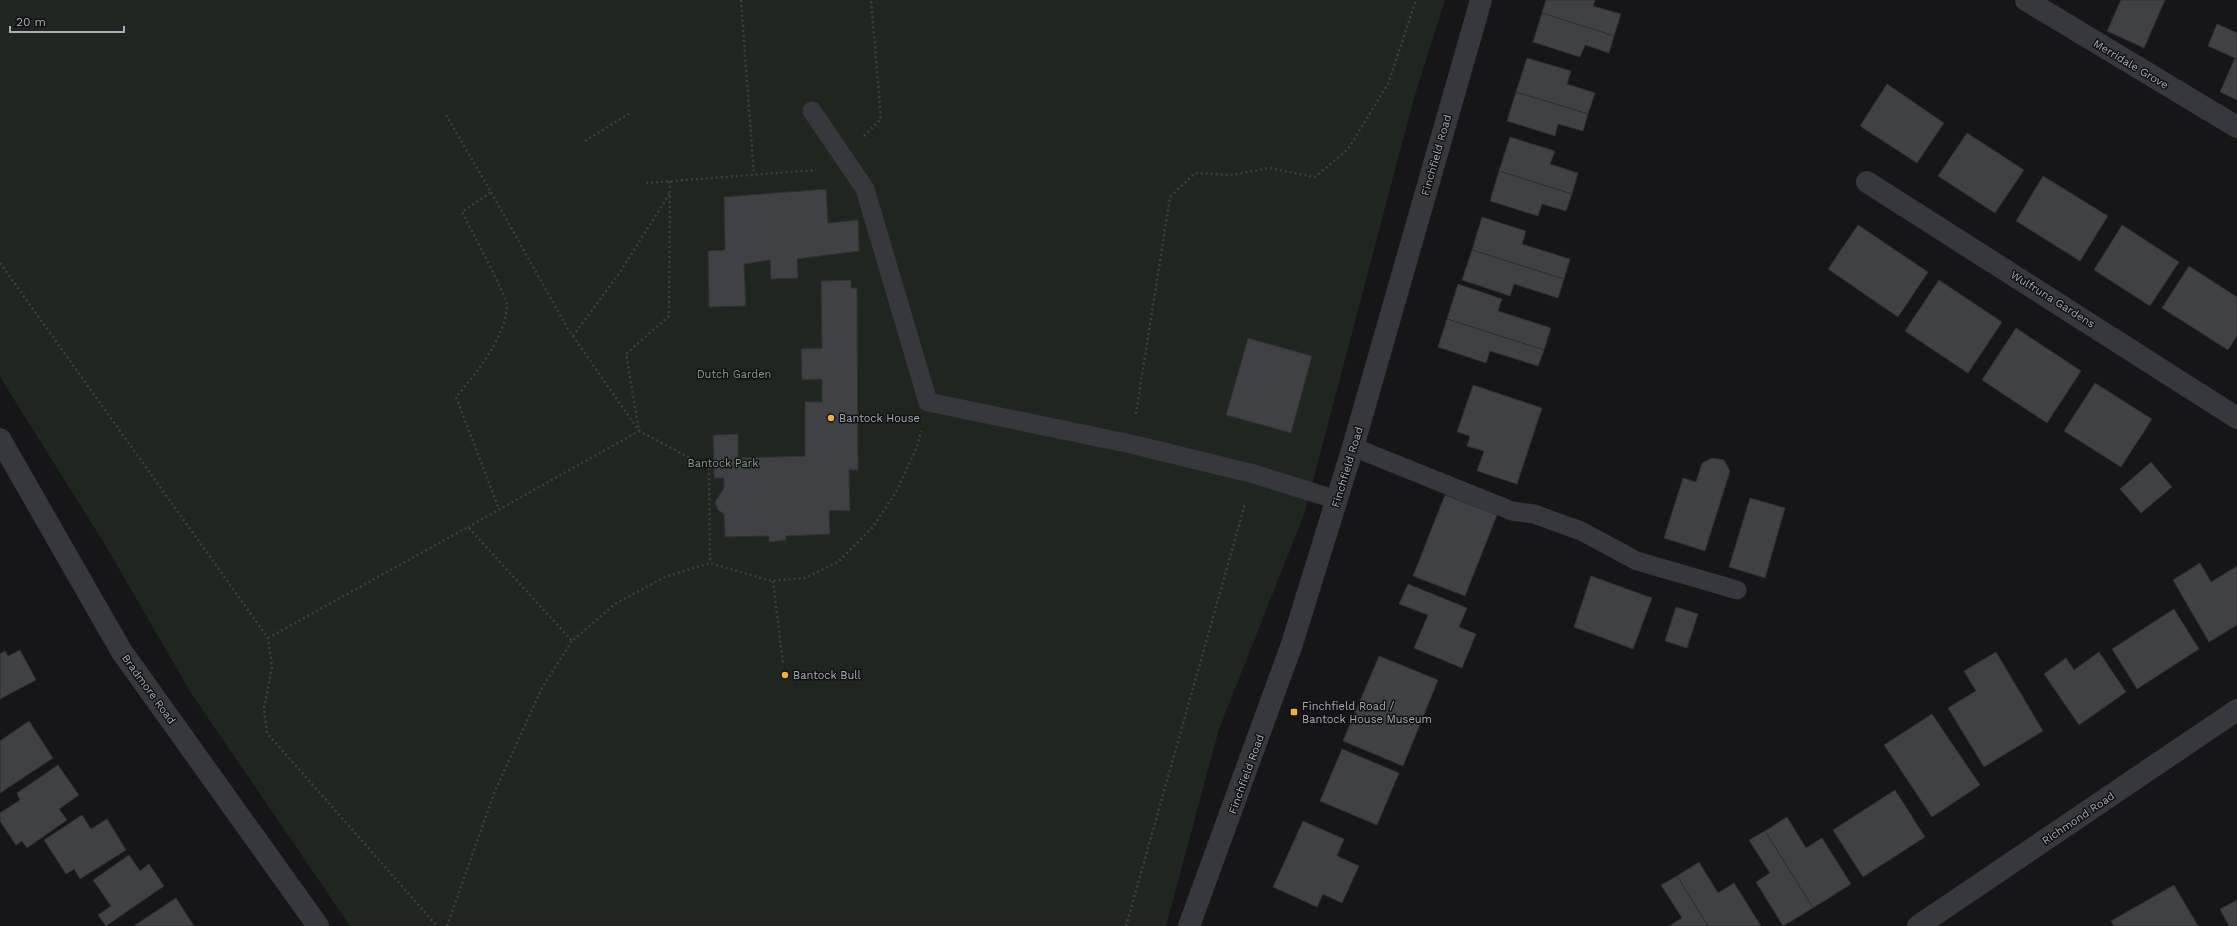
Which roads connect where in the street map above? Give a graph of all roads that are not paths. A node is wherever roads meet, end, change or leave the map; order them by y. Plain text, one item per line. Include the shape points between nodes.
1 (1481, 0) edge
2 (2026, 0) edge
3 (812, 111) dead end
4 (2237, 127) edge
5 (1867, 182) dead end
6 (2237, 418) edge
7 (0, 439) edge
8 (1353, 447) junction
9 (1337, 500) junction
10 (1737, 590) dead end
11 (2237, 710) edge
12 (318, 926) edge
13 (1189, 926) edge
14 (1918, 926) edge

1 - 8 street, Finchfield Road
2 - 4 street, Merridale Grove
3 - 9 lane via 865,189 928,402 1131,444 1254,474
5 - 6 street, Wulfruna Gardens
7 - 12 street, Bradmore Road via 122,652
8 - 9 street, Finchfield Road
8 - 10 lane via 1512,511 1534,514 1581,531 1637,561
9 - 13 street, Finchfield Road via 1292,644 1246,776
11 - 14 street, Richmond Road

